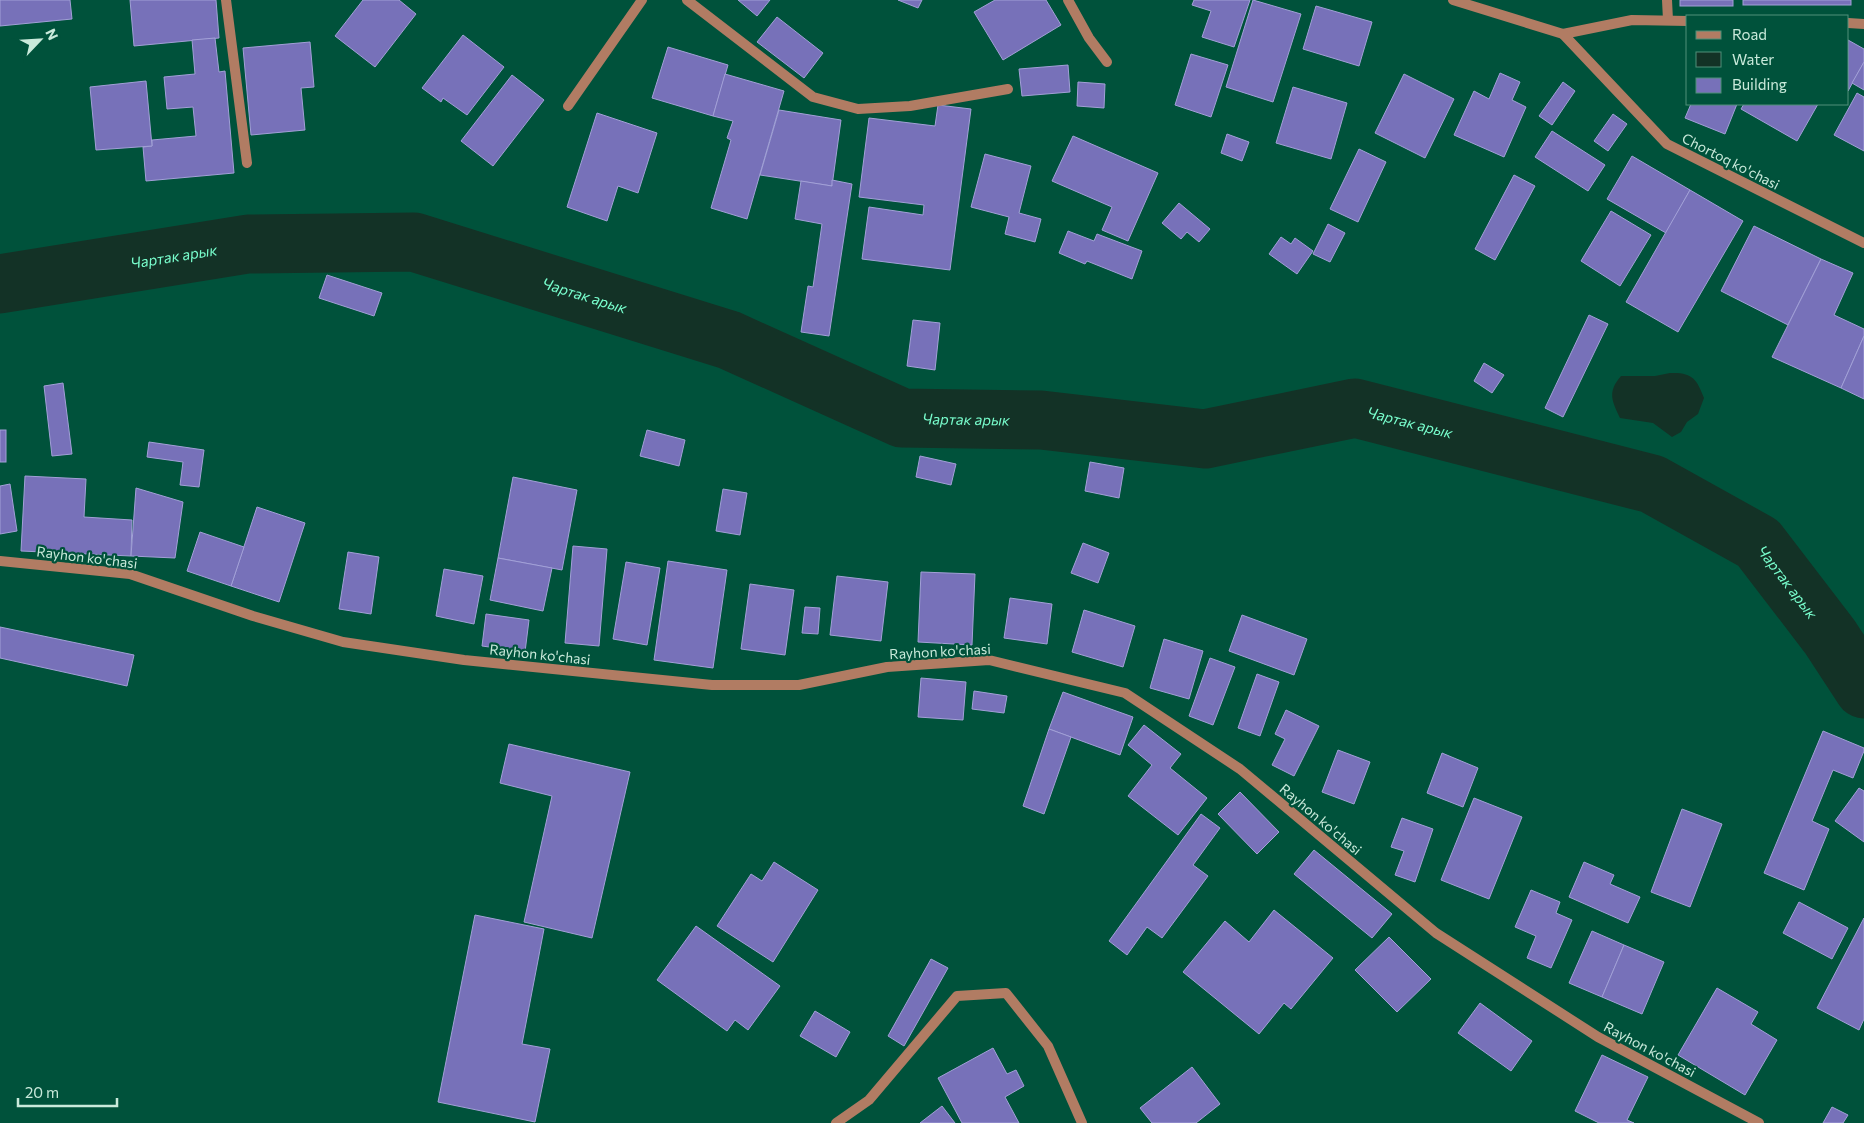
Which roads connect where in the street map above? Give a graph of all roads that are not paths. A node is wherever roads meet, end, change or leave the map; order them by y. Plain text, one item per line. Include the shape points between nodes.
1 (226, 0) edge
2 (642, 0) edge
3 (687, 0) edge
4 (1068, 0) edge
5 (1453, 0) edge
6 (1667, 0) edge
7 (1668, 20) junction
8 (1686, 20) edge
9 (1849, 23) edge
10 (1864, 24) edge
11 (1563, 34) junction
12 (1107, 62) dead end
13 (1008, 89) dead end
14 (568, 106) dead end
15 (247, 163) dead end
16 (1864, 243) edge
17 (0, 561) edge
18 (836, 1123) edge
19 (1082, 1123) edge
20 (1759, 1123) edge

1 - 15 street
2 - 14 street
3 - 13 street via 813,97 858,109 910,106
4 - 12 street
5 - 11 street, Chortoq ko'chasi
6 - 7 street
7 - 8 street, Chortoq ko'chasi
7 - 11 street, Chortoq ko'chasi via 1632,20
9 - 10 street
11 - 16 street, Chortoq ko'chasi via 1667,144
17 - 20 street, Rayhon ko'chasi via 130,574 253,616 343,642 464,660 712,685 799,685 886,667 989,660 1125,694 1240,769 1436,933 1598,1037
18 - 19 street via 869,1100 957,996 1006,993 1048,1046

